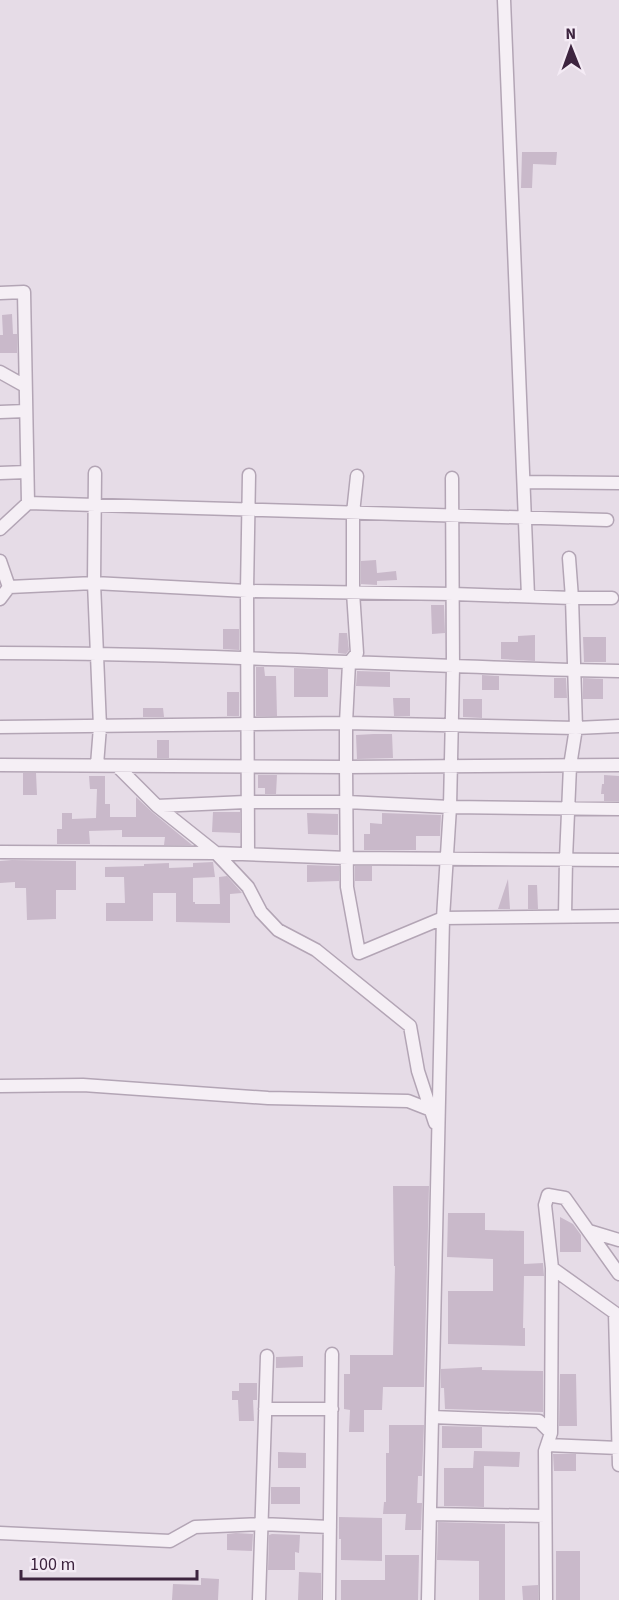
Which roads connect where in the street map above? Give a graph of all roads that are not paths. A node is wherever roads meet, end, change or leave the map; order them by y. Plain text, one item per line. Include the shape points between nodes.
1 (504, 0) edge
2 (0, 293) edge
3 (0, 372) edge
4 (25, 386) junction
5 (26, 411) junction
6 (0, 412) edge
7 (27, 472) junction
8 (0, 473) edge
9 (95, 473) dead end
10 (249, 476) dead end
11 (357, 476) dead end
12 (452, 478) dead end
13 (524, 482) junction
14 (619, 483) edge
15 (27, 503) junction
16 (95, 505) junction
17 (248, 510) junction
18 (353, 513) junction
19 (451, 515) junction
20 (526, 517) junction
21 (607, 520) dead end
22 (0, 529) edge
23 (569, 558) dead end
24 (0, 561) edge
25 (94, 584) junction
26 (9, 586) junction
27 (247, 591) junction
28 (353, 592) junction
29 (453, 594) junction
30 (528, 596) junction
31 (572, 598) junction
32 (612, 598) dead end
33 (0, 599) edge
34 (0, 653) edge
35 (97, 653) junction
36 (248, 660) junction
37 (349, 663) junction
38 (453, 667) junction
39 (574, 670) junction
40 (619, 671) edge
41 (346, 723) junction
42 (248, 724) junction
43 (452, 725) junction
44 (619, 726) edge
45 (0, 727) edge
46 (100, 727) junction
47 (576, 728) junction
48 (0, 765) edge
49 (97, 765) junction
50 (619, 765) edge
51 (117, 766) junction
52 (248, 766) junction
53 (451, 766) junction
54 (570, 766) junction
55 (346, 767) junction
56 (246, 802) junction
57 (347, 802) junction
58 (157, 806) junction
59 (450, 807) junction
60 (568, 809) junction
61 (619, 809) edge
62 (0, 852) edge
63 (216, 853) junction
64 (248, 854) junction
65 (348, 858) junction
66 (446, 859) junction
67 (566, 859) junction
68 (619, 860) edge
69 (565, 916) junction
70 (619, 916) edge
71 (443, 918) junction
72 (0, 1086) edge
73 (430, 1110) junction
74 (438, 1132) junction
75 (588, 1231) junction
76 (619, 1240) edge
77 (552, 1268) junction
78 (619, 1274) edge
79 (332, 1354) dead end
80 (267, 1356) dead end
81 (265, 1408) junction
82 (332, 1409) junction
83 (432, 1417) junction
84 (549, 1439) junction
85 (619, 1448) edge
86 (619, 1465) edge
87 (430, 1514) junction
88 (545, 1516) junction
89 (261, 1524) junction
90 (330, 1527) junction
91 (0, 1533) edge
92 (259, 1600) edge
93 (328, 1600) edge
94 (428, 1600) edge
95 (546, 1600) edge

1 - 13 street
2 - 4 street via 24,292
3 - 4 street
4 - 5 street
5 - 6 street
5 - 7 street
7 - 8 street
7 - 15 street
9 - 16 street
10 - 17 street
11 - 18 street
12 - 19 street
13 - 14 street
13 - 20 street
15 - 16 street
15 - 22 street
16 - 17 street
16 - 25 street
17 - 18 street
17 - 27 street
18 - 19 street
18 - 28 street
19 - 20 street
19 - 29 street
20 - 21 street
20 - 30 street
23 - 31 street
24 - 26 street
25 - 26 street
25 - 27 street
25 - 35 street
26 - 33 street
27 - 28 street
27 - 36 street
28 - 29 street
28 - 37 street via 357,653
29 - 30 street
29 - 38 street
30 - 31 street
31 - 32 street
31 - 39 street
34 - 35 street
35 - 36 street
35 - 46 street
36 - 37 street
36 - 42 street
37 - 38 street
37 - 41 street
38 - 39 street
38 - 43 street
39 - 40 street
39 - 47 street
41 - 42 street
41 - 43 street
41 - 55 street
42 - 46 street
42 - 52 street
43 - 47 street
43 - 53 street
44 - 47 street
45 - 46 street
46 - 49 street
47 - 54 street
48 - 49 street
49 - 51 street
50 - 54 street
51 - 52 street
51 - 58 street
52 - 55 street
52 - 56 street
53 - 54 street
53 - 55 street
53 - 59 street
54 - 60 street
55 - 57 street
56 - 57 street
56 - 58 street
56 - 64 street
57 - 59 street
57 - 65 street
58 - 63 street
59 - 60 street
59 - 66 street
60 - 61 street
60 - 67 street
62 - 63 street
63 - 64 street
63 - 73 street via 248,887 261,912 278,930 316,951 410,1026
64 - 65 street
65 - 66 street
65 - 71 street via 347,887 359,953
66 - 67 street
66 - 71 street
67 - 68 street
67 - 69 street
69 - 70 street
69 - 71 street
71 - 74 street
72 - 73 street via 83,1085 268,1098 408,1101
73 - 74 street
74 - 83 street
75 - 76 street
75 - 77 street via 565,1198 548,1195 545,1205
75 - 78 street
77 - 84 street
77 - 85 street via 615,1313
79 - 82 street
80 - 81 street
81 - 82 street
81 - 89 street
82 - 90 street
83 - 84 street via 539,1421
83 - 87 street
84 - 85 street
84 - 88 street via 545,1451
85 - 86 street
87 - 88 street
87 - 94 street
88 - 95 street
89 - 90 street
89 - 91 street via 195,1527 170,1541
89 - 92 street
90 - 93 street

